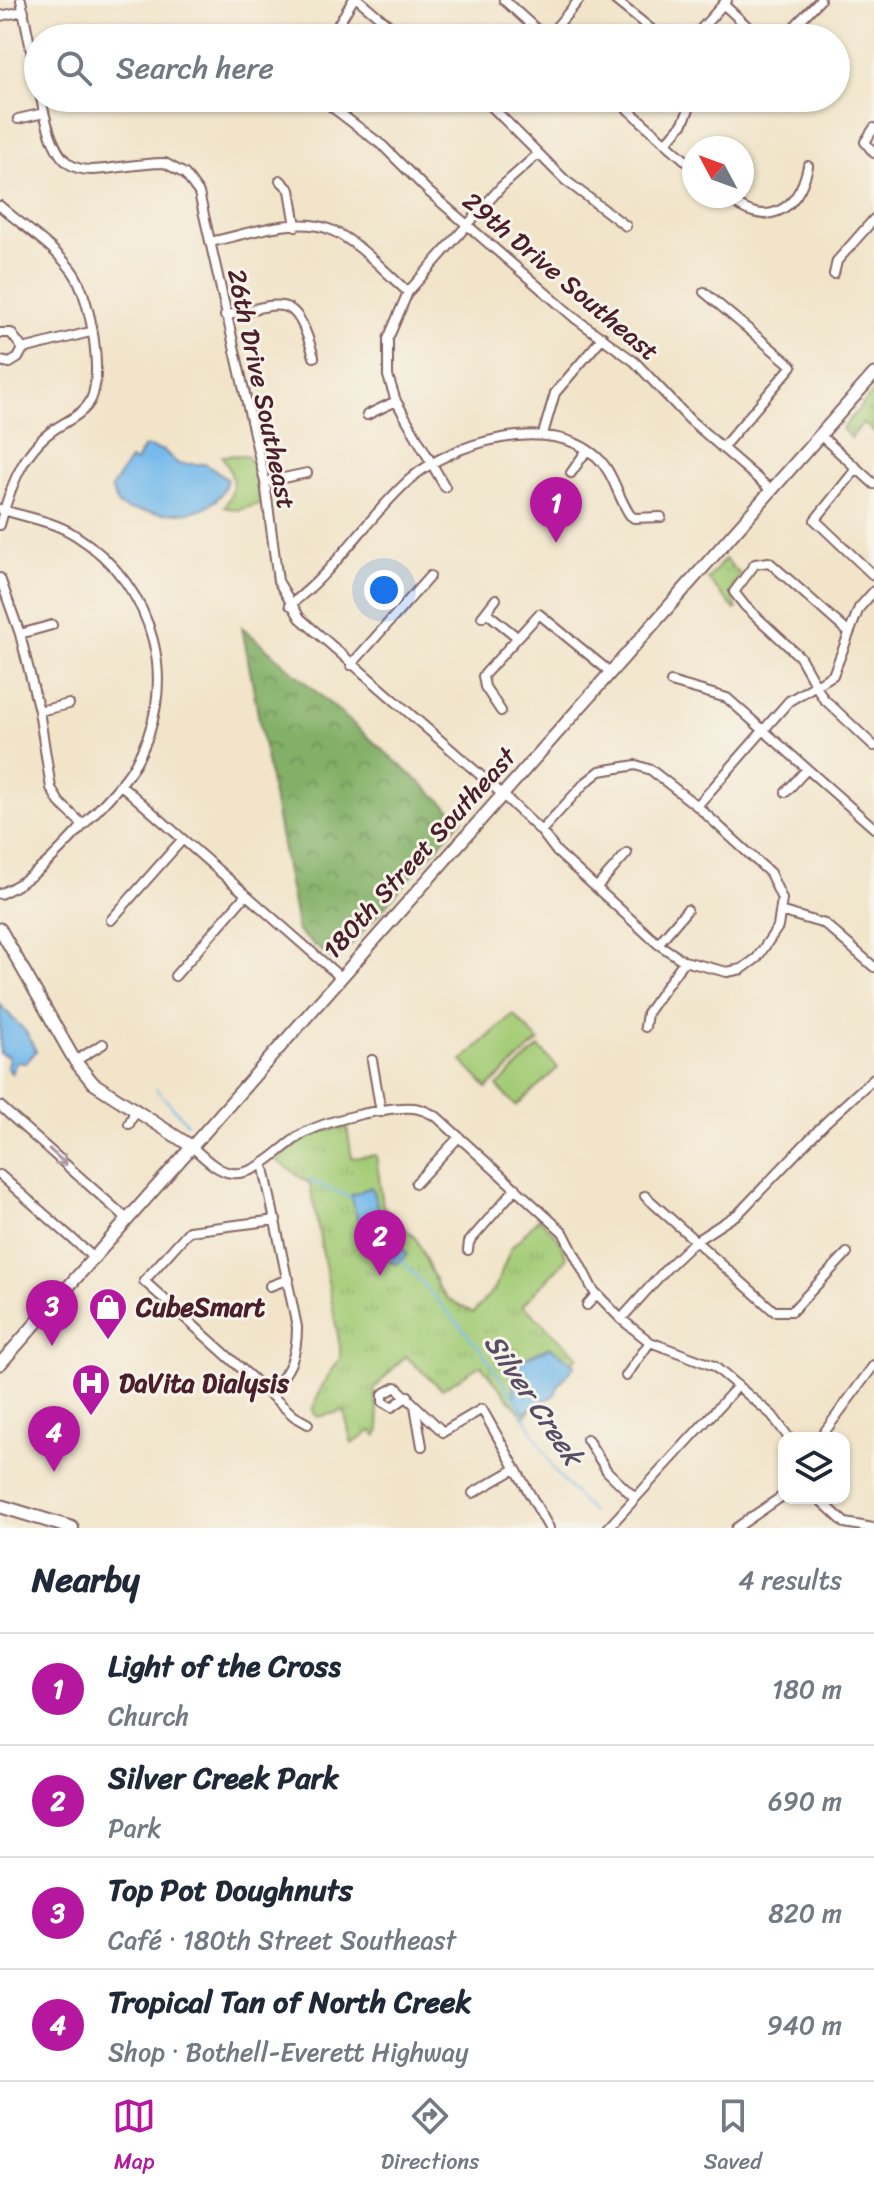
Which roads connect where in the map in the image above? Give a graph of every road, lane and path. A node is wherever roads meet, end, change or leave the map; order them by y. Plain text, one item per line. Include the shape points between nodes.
1 (21, 0) edge
2 (356, 0) edge
3 (504, 0) edge
4 (579, 0) edge
5 (615, 0) edge
6 (820, 0) edge
7 (725, 2) edge
8 (24, 11) junction
9 (0, 16) edge
10 (26, 24) edge
11 (340, 24) edge
12 (386, 24) edge
13 (531, 24) edge
14 (558, 24) edge
15 (645, 24) edge
16 (705, 24) edge
17 (746, 24) edge
18 (797, 24) edge
19 (338, 112) edge
20 (499, 112) edge
21 (631, 112) edge
22 (688, 112) edge
23 (44, 113) joint
24 (18, 119) dead end
25 (874, 128) edge
26 (666, 143) junction
27 (874, 153) edge
28 (538, 154) junction
29 (682, 157) edge
30 (808, 166) dead end
31 (280, 180) dead end
32 (741, 208) edge
33 (1, 210) edge
34 (874, 219) edge
35 (468, 225) junction
36 (296, 226) junction
37 (626, 226) dead end
38 (210, 242) junction
39 (834, 274) dead end
40 (408, 292) junction
41 (704, 292) dead end
42 (225, 316) junction
43 (90, 332) junction
44 (0, 333) edge
45 (603, 337) junction
46 (23, 349) junction
47 (314, 357) dead end
48 (0, 361) edge
49 (874, 374) edge
50 (396, 401) junction
51 (367, 415) dead end
52 (543, 434) junction
53 (820, 435) junction
54 (722, 448) junction
55 (587, 450) junction
56 (432, 462) junction
57 (857, 468) junction
58 (307, 473) dead end
59 (571, 473) dead end
60 (265, 482) junction
61 (874, 484) edge
62 (445, 487) dead end
63 (771, 490) junction
64 (2, 510) edge
65 (661, 517) dead end
66 (0, 525) edge
67 (430, 576) dead end
68 (874, 576) edge
69 (0, 578) edge
70 (874, 591) edge
71 (496, 599) dead end
72 (4, 604) edge
73 (290, 605) junction
74 (52, 625) dead end
75 (848, 632) junction
76 (20, 634) junction
77 (517, 637) junction
78 (351, 665) junction
79 (610, 672) junction
80 (671, 682) dead end
81 (817, 687) junction
82 (69, 704) dead end
83 (39, 711) junction
84 (501, 711) dead end
85 (764, 731) junction
86 (874, 746) edge
87 (807, 769) junction
88 (121, 785) junction
89 (786, 792) dead end
90 (502, 794) junction
91 (697, 806) junction
92 (83, 825) junction
93 (874, 828) edge
94 (541, 831) junction
95 (182, 840) junction
96 (627, 853) dead end
97 (597, 887) junction
98 (0, 894) edge
99 (245, 896) junction
100 (687, 910) dead end
101 (783, 912) junction
102 (111, 920) dead end
103 (0, 929) edge
104 (658, 944) junction
105 (684, 961) junction
106 (874, 967) edge
107 (175, 976) dead end
108 (339, 976) junction
109 (645, 1027) dead end
110 (103, 1044) dead end
111 (372, 1060) dead end
112 (75, 1061) junction
113 (874, 1078) edge
114 (0, 1106) edge
115 (136, 1109) junction
116 (381, 1112) junction
117 (129, 1124) dead end
118 (459, 1137) junction
119 (191, 1146) junction
120 (263, 1163) junction
121 (0, 1175) edge
122 (416, 1183) dead end
123 (516, 1188) junction
124 (645, 1196) dead end
125 (127, 1219) junction
126 (276, 1220) junction
127 (694, 1242) junction
128 (468, 1250) dead end
129 (847, 1253) dead end
130 (93, 1257) junction
131 (289, 1279) junction
132 (270, 1286) dead end
133 (597, 1294) junction
134 (587, 1305) dead end
135 (621, 1319) junction
136 (650, 1342) junction
137 (0, 1364) edge
138 (874, 1365) edge
139 (626, 1376) dead end
140 (738, 1386) junction
141 (270, 1393) junction
142 (408, 1396) dead end
143 (415, 1406) junction
144 (308, 1424) dead end
145 (785, 1432) edge
146 (824, 1432) edge
147 (587, 1439) dead end
148 (422, 1446) dead end
149 (515, 1469) junction
150 (473, 1493) dead end
151 (634, 1497) junction
152 (778, 1499) edge
153 (824, 1504) edge
154 (0, 1506) edge
155 (869, 1527) edge
156 (72, 1528) edge
157 (549, 1528) edge
158 (608, 1528) edge
159 (736, 1528) edge

1 - 8 street
2 - 11 street
2 - 12 street
3 - 13 street
4 - 14 street
5 - 15 street
6 - 18 street
7 - 16 street
7 - 17 street
8 - 9 street
8 - 10 street
19 - 35 street, 29th Drive Southeast
20 - 28 street
21 - 26 street
22 - 26 street
23 - 24 street
23 - 38 street, 26th Drive Southeast via 58,155 78,170 165,163 193,181
25 - 27 street via 865,142
26 - 29 street
28 - 35 street
28 - 37 street
30 - 32 street via 804,186 785,207 761,216
31 - 36 street via 290,190
33 - 43 street via 74,274
34 - 39 street via 837,261
35 - 40 street
35 - 45 street, 29th Drive Southeast
36 - 38 street
36 - 40 street via 318,226 341,235
38 - 42 street, 26th Drive Southeast
40 - 50 street via 391,328 386,355
41 - 54 street via 792,366
42 - 47 street via 286,306 304,320
42 - 60 street, 26th Drive Southeast
43 - 46 street
43 - 64 street via 96,391 78,416 36,445 21,465
44 - 46 street via 11,333
45 - 52 street via 555,393
45 - 54 street, 29th Drive Southeast
46 - 48 street via 10,363
49 - 53 street, 180th Street Southeast
50 - 51 street
50 - 56 street
52 - 55 street
52 - 56 street via 513,435
53 - 57 street
53 - 63 street, 180th Street Southeast
54 - 63 street, 29th Drive Southeast
55 - 59 street
55 - 65 street via 604,464 630,515
56 - 62 street
56 - 73 street via 408,481 331,570
57 - 61 street
57 - 68 street via 815,520
58 - 60 street
60 - 73 street, 26th Drive Southeast via 278,581
63 - 79 street, 180th Street Southeast
64 - 66 street
64 - 88 street via 73,533 109,561 142,604 160,679 152,724
67 - 78 street
69 - 72 street
70 - 75 street
71 - 77 street via 484,614
72 - 76 street
73 - 78 street
74 - 76 street
75 - 81 street via 842,661
75 - 81 street via 769,562 755,564 734,592 800,657
76 - 83 street
77 - 79 street via 534,617 544,616
77 - 84 street via 483,676
78 - 90 street
79 - 90 street, 180th Street Southeast
80 - 85 street via 727,698
81 - 85 street via 789,701
81 - 86 street
82 - 83 street
83 - 92 street via 51,788
85 - 87 street
85 - 91 street
87 - 89 street
87 - 93 street
88 - 92 street
88 - 95 street
90 - 94 street
90 - 108 street, 180th Street Southeast
91 - 94 street via 651,770 624,766 600,771
91 - 101 street via 770,873
92 - 98 street via 42,870
94 - 97 street
95 - 99 street
95 - 102 street
96 - 97 street
97 - 104 street
99 - 107 street
99 - 108 street
100 - 104 street
101 - 105 street via 771,942 742,969 727,972
101 - 106 street via 825,924
103 - 112 street
104 - 105 street
105 - 109 street via 647,1013
108 - 119 street, 180th Street Southeast
110 - 112 street
111 - 116 street
112 - 115 street via 93,1083
113 - 127 street via 747,1206
114 -> 125 street
115 - 117 street
115 - 119 street
116 - 118 street via 414,1108
116 - 120 street via 313,1128
118 - 122 street
118 - 123 street
119 - 120 street via 230,1174
119 - 125 street, 180th Street Southeast
120 - 126 street
121 - 130 street
123 - 128 street via 469,1242
123 - 133 street via 563,1232
124 - 127 street
125 - 130 street, 180th Street Southeast
126 - 131 street
126 - 141 street via 189,1231 144,1281
127 - 129 street via 765,1306 785,1313 798,1306
127 - 135 street
130 - 137 street, 180th Street Southeast
131 - 132 street
131 - 141 street via 297,1352 289,1372
133 - 134 street
133 - 135 street
135 - 136 street
136 - 139 street
136 - 140 street via 697,1357
138 - 146 street
140 - 145 street
140 - 151 street
141 - 144 street
142 - 143 street
143 - 148 street
143 - 149 street via 443,1432 482,1409
147 - 151 street via 607,1471
149 - 150 street
149 - 157 street
151 - 158 street
152 - 159 street
153 - 155 street via 845,1523
154 - 156 main road

